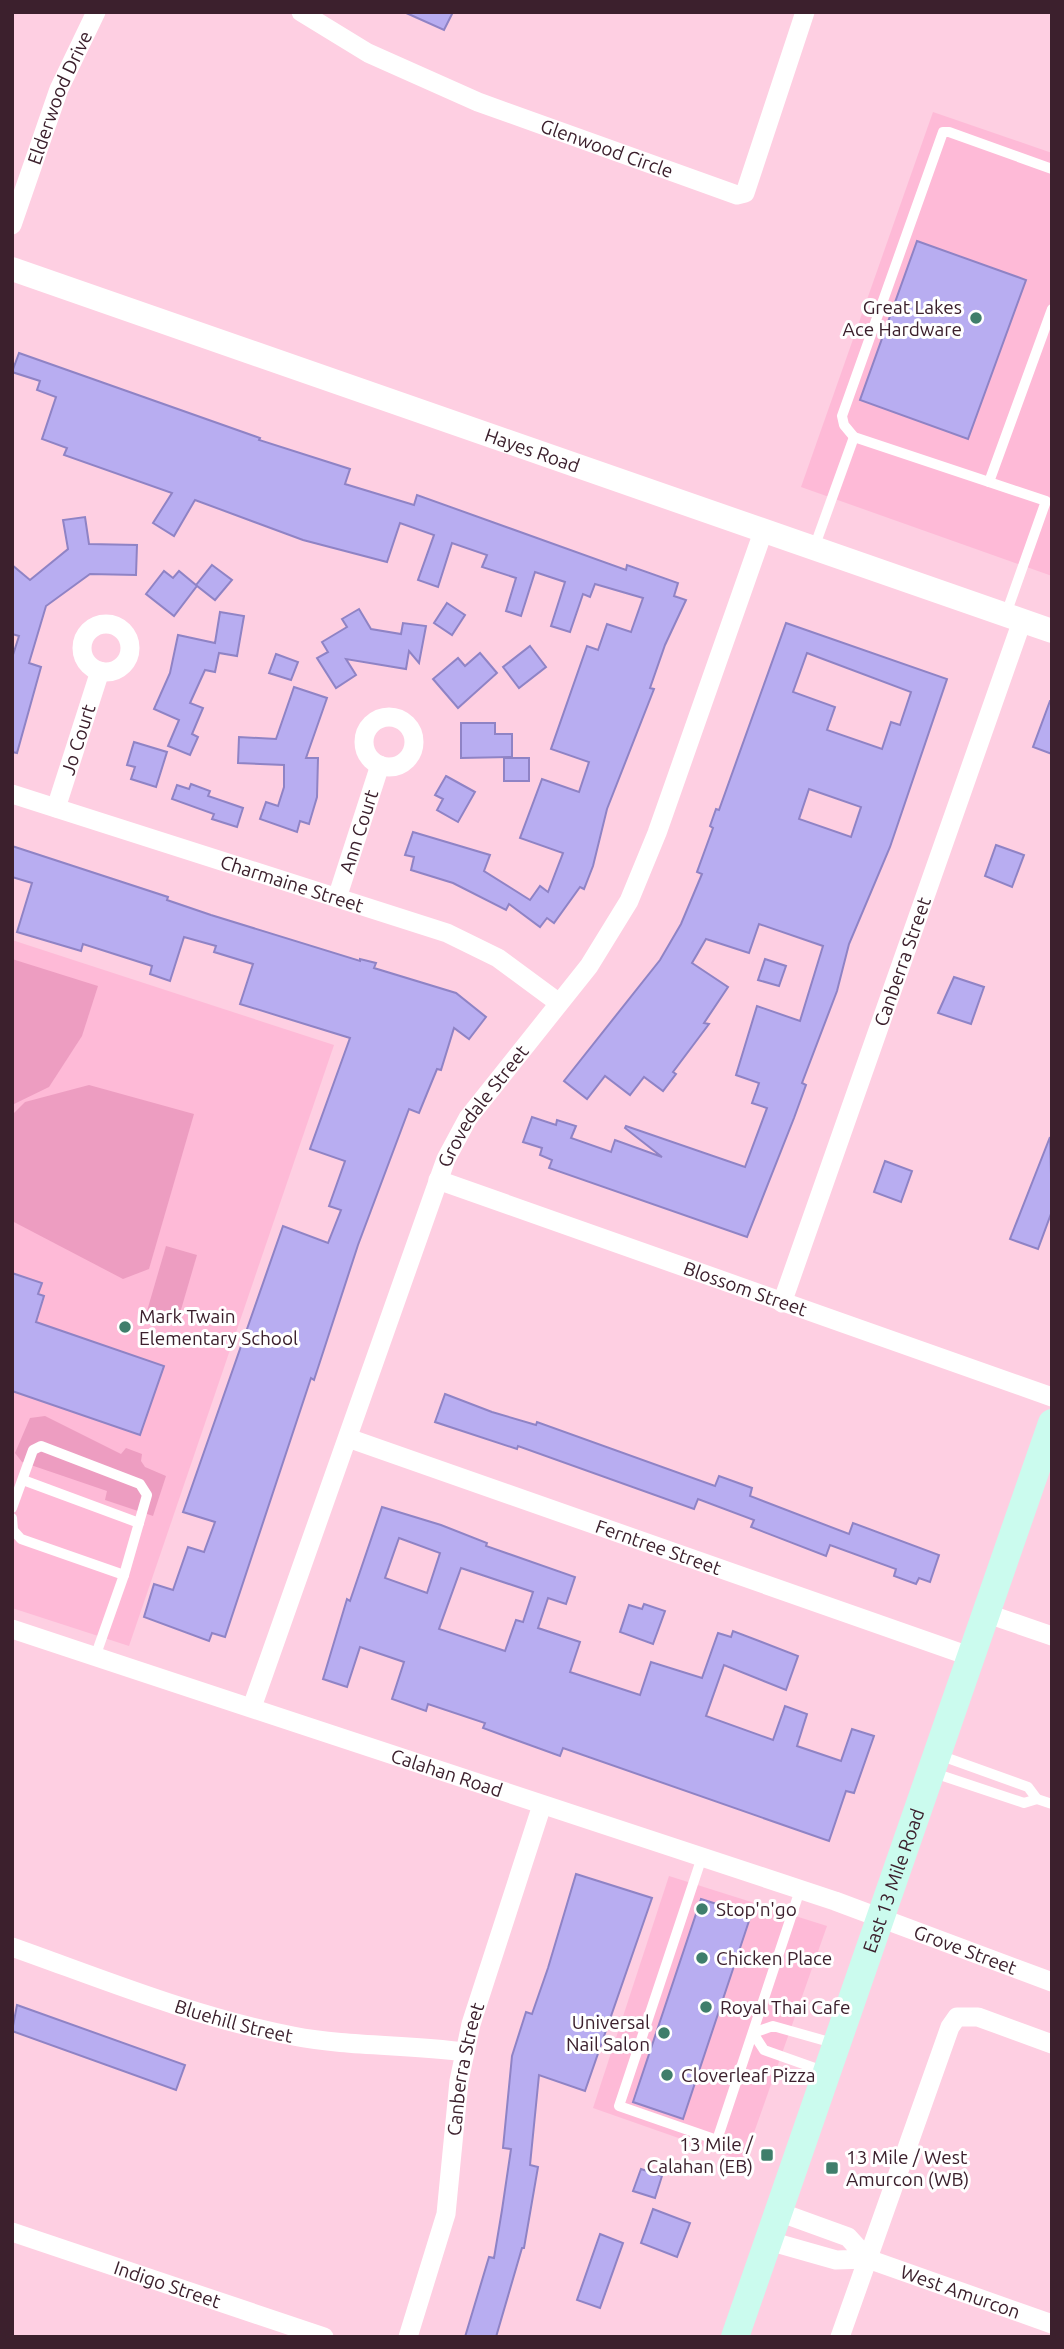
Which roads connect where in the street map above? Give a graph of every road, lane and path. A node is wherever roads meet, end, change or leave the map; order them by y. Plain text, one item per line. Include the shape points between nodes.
1 (96, 12) edge
2 (301, 12) edge
3 (805, 12) edge
4 (1052, 169) edge
5 (12, 225) edge
6 (12, 269) edge
7 (1052, 309) edge
8 (854, 437) junction
9 (989, 482) junction
10 (763, 531) junction
11 (813, 549) junction
12 (1013, 618) junction
13 (1052, 631) edge
14 (100, 671) dead end
15 (380, 765) dead end
16 (12, 794) edge
17 (56, 808) junction
18 (337, 898) junction
19 (559, 1003) junction
20 (438, 1180) junction
21 (782, 1303) junction
22 (1052, 1397) edge
23 (1052, 1423) edge
24 (348, 1438) junction
25 (23, 1480) junction
26 (12, 1507) edge
27 (12, 1518) edge
28 (139, 1523) junction
29 (124, 1575) junction
30 (985, 1613) junction
31 (12, 1629) edge
32 (1052, 1636) edge
33 (969, 1656) junction
34 (95, 1657) junction
35 (252, 1707) junction
36 (933, 1763) junction
37 (1037, 1799) junction
38 (1052, 1804) edge
39 (542, 1805) junction
40 (702, 1857) junction
41 (800, 1890) junction
42 (881, 1918) junction
43 (12, 1947) edge
44 (1052, 1982) edge
45 (753, 2034) junction
46 (1052, 2044) edge
47 (837, 2045) junction
48 (464, 2052) junction
49 (827, 2073) junction
50 (779, 2212) junction
51 (12, 2232) edge
52 (769, 2241) junction
53 (868, 2259) junction
54 (1052, 2323) edge
55 (324, 2337) edge
56 (408, 2337) edge
57 (735, 2337) edge
58 (840, 2337) edge

1 - 5 street, Elderwood Drive via 59,89
2 - 3 street, Glenwood Circle via 368,53 478,102 737,195 745,193 751,181
4 - 8 lane via 943,132 842,416
6 - 10 street, Hayes Road
7 - 9 lane
8 - 9 lane
8 - 11 lane
9 - 12 lane via 1046,501
10 - 11 street, Hayes Road
10 - 19 street, Grovedale Street via 640,878 610,937
11 - 12 street, Hayes Road
12 - 13 street, Hayes Road
12 - 21 street, Canberra Street
14 - 17 street, Jo Court
15 - 18 street, Ann Court
16 - 17 street, Charmaine Street
17 - 18 street, Charmaine Street
18 - 19 street, Charmaine Street via 467,941
19 - 20 street, Grovedale Street via 468,1118
20 - 21 street, Blossom Street
20 - 24 street, Grovedale Street
21 - 22 street, Blossom Street
23 - 30 main road, East 13 Mile Road
24 - 33 street, Ferntree Street
24 - 35 street, Grovedale Street
25 - 26 lane
25 - 28 lane
25 - 28 lane via 33,1450 41,1446 140,1484 147,1494
27 - 29 lane via 13,1530 21,1539
28 - 29 lane
29 - 34 lane
30 - 32 street
30 - 33 main road, East 13 Mile Road
31 - 34 street, Calahan Road
33 - 36 main road, East 13 Mile Road
34 - 35 street, Calahan Road
35 - 39 street, Calahan Road
36 - 37 lane via 1024,1802
36 - 37 lane via 1028,1787
36 - 42 main road, East 13 Mile Road
37 - 38 lane
39 - 40 street, Calahan Road
39 - 48 street, Canberra Street
40 - 41 street, Calahan Road
40 - 45 lane via 619,2106 718,2140
41 - 42 street, Calahan Road
41 - 45 lane
42 - 44 street, Grove Street
42 - 47 main road, East 13 Mile Road
43 - 48 street, Bluehill Street via 257,2029
45 - 47 lane via 773,2026
45 - 49 lane via 764,2050
46 - 53 street via 978,2017 957,2017 944,2037
47 - 49 main road, East 13 Mile Road
48 - 56 street, Canberra Street via 446,2214
49 - 50 main road, East 13 Mile Road
50 - 52 main road, East 13 Mile Road
50 - 53 street, West Amurcon via 848,2237
51 - 55 street, Indigo Street
52 - 53 street, West Amurcon via 836,2260
52 - 57 main road, East 13 Mile Road
53 - 54 street, West Amurcon
53 - 58 street

